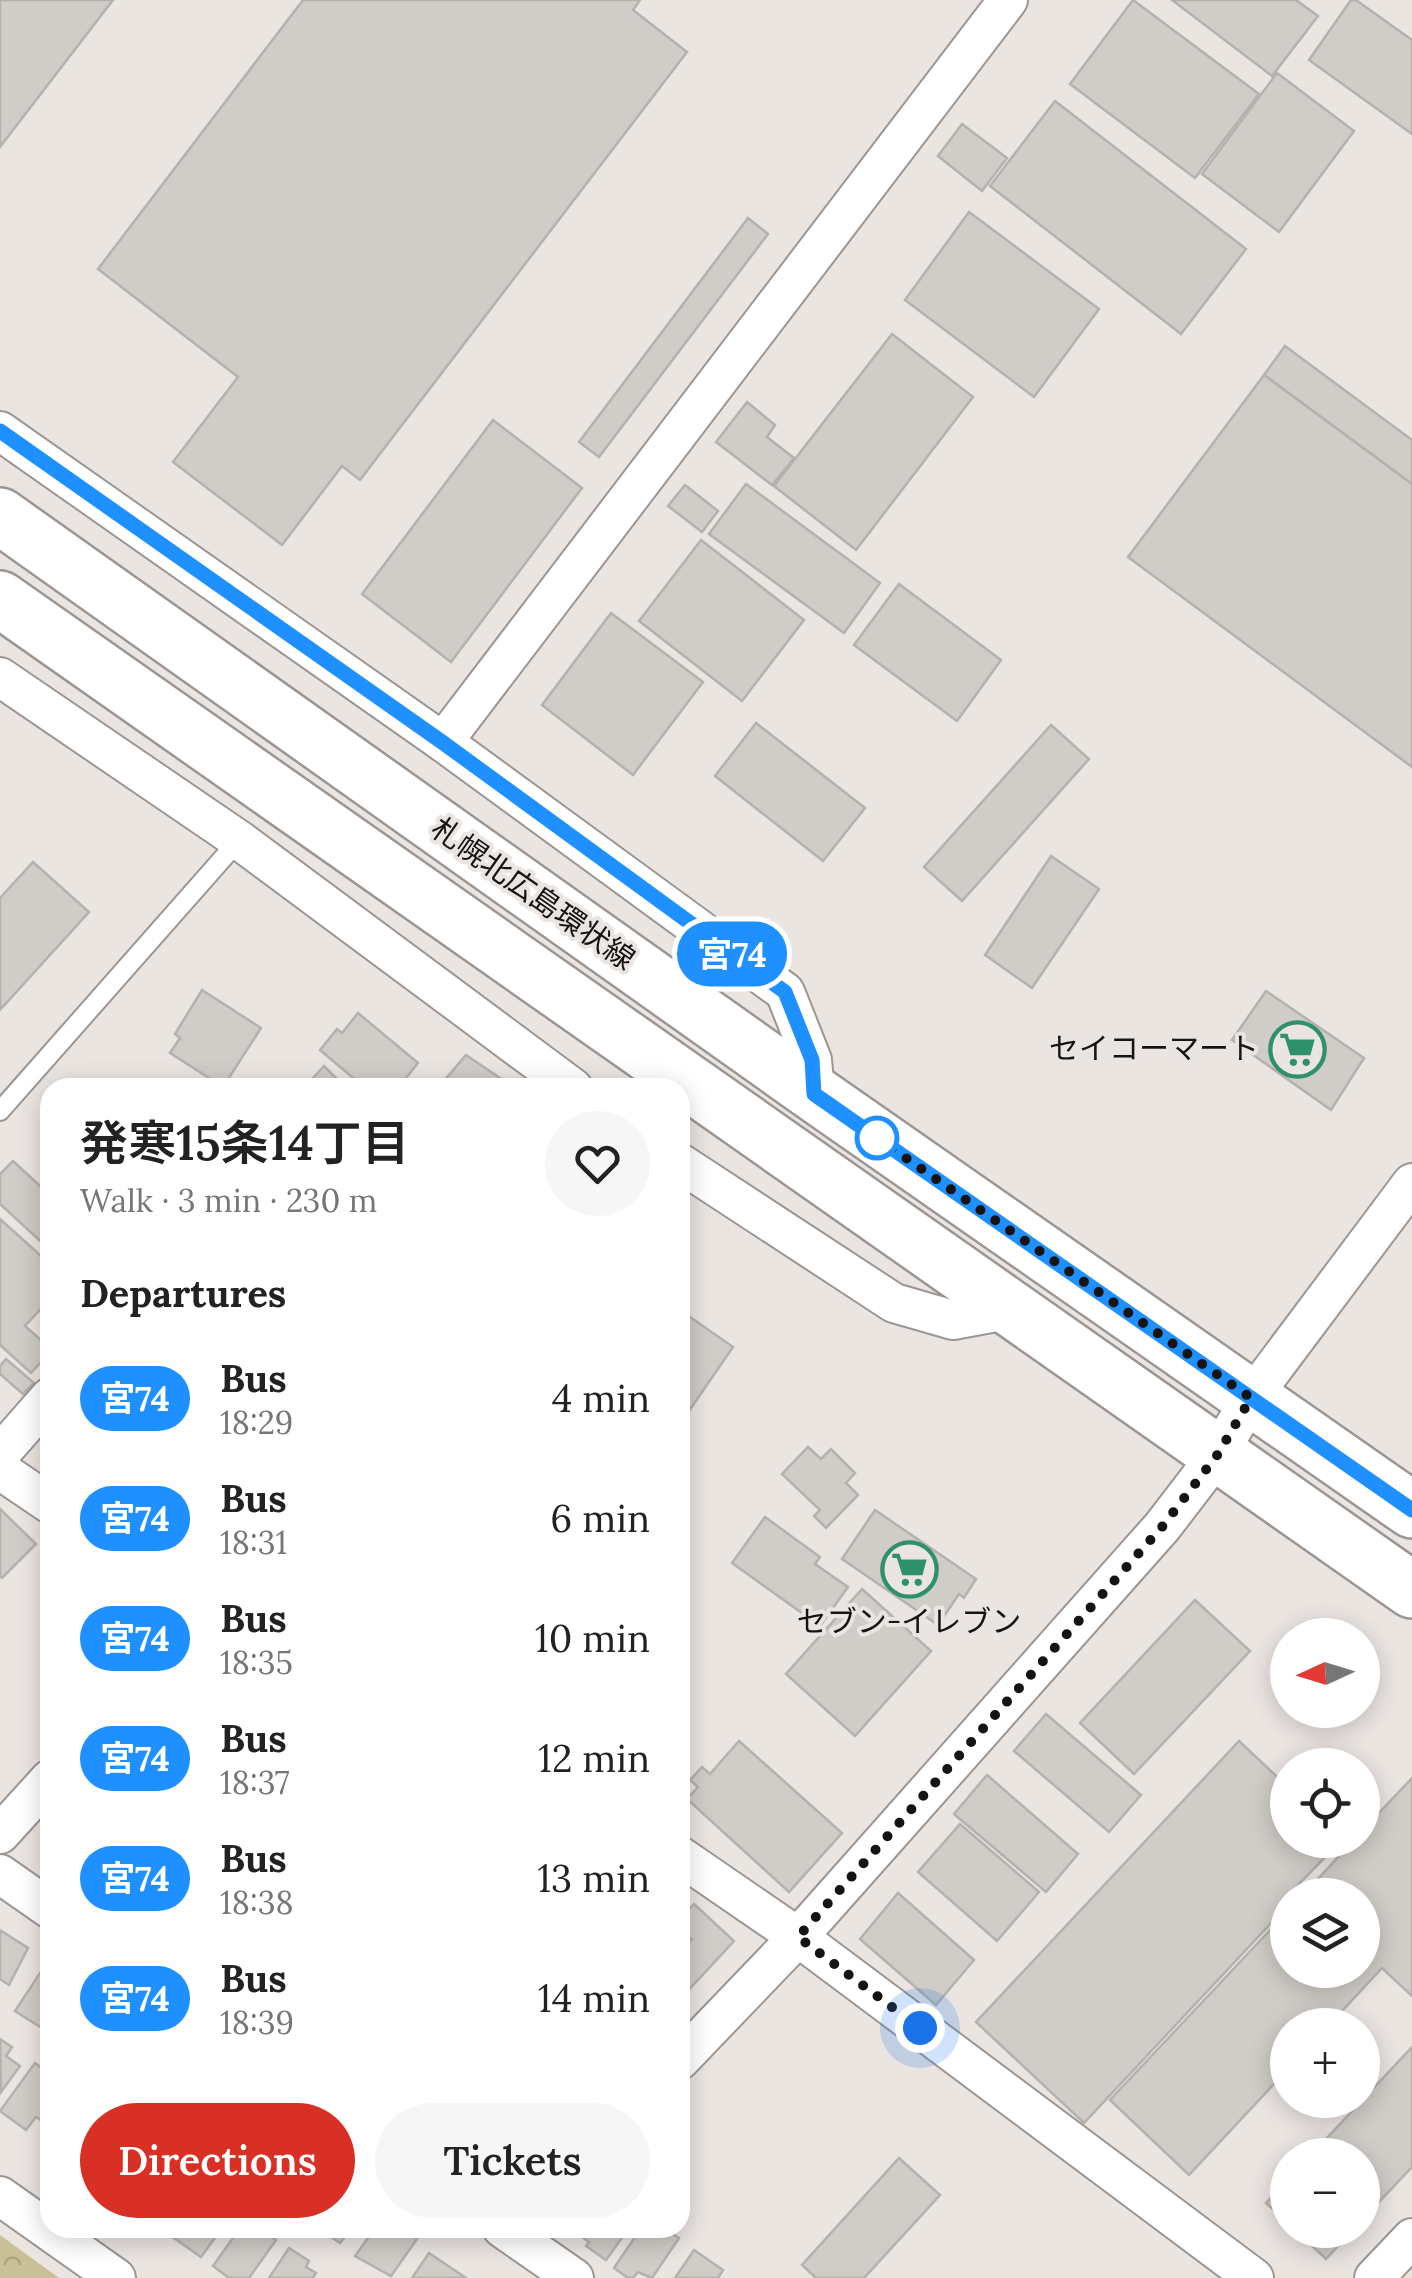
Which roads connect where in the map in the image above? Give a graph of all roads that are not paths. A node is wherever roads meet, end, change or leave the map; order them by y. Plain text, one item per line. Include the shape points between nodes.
1 (1008, 0) edge
2 (0, 431) edge
3 (0, 516) edge
4 (0, 599) edge
5 (0, 677) edge
6 (442, 742) junction
7 (239, 840) junction
8 (560, 1078) edge
9 (683, 1078) edge
10 (690, 1083) edge
11 (814, 1094) junction
12 (0, 1111) edge
13 (690, 1170) edge
14 (1412, 1183) edge
15 (1012, 1309) junction
16 (1251, 1398) junction
17 (40, 1408) edge
18 (0, 1454) edge
19 (1218, 1454) junction
20 (0, 1470) edge
21 (40, 1497) edge
22 (1412, 1510) edge
23 (1412, 1590) edge
24 (40, 1789) edge
25 (0, 1834) edge
26 (690, 1863) edge
27 (0, 1874) edge
28 (40, 1902) edge
29 (798, 1937) junction
30 (690, 2050) edge
31 (0, 2196) edge
32 (40, 2224) edge
33 (59, 2238) edge
34 (522, 2238) edge
35 (1412, 2238) edge
36 (116, 2278) edge
37 (574, 2278) edge
38 (1254, 2278) edge
39 (1374, 2278) edge

1 - 6 street
2 - 6 street
3 - 11 main road, 札幌北広島環状線
4 - 9 main road
5 - 7 street
6 - 11 street via 785,992 812,1060
7 - 8 street
7 - 12 lane
10 - 15 main road
11 - 16 main road, 札幌北広島環状線
13 - 15 street via 894,1303 953,1320
14 - 16 street
15 - 19 main road
16 - 19 street
16 - 22 main road, 札幌北広島環状線
17 - 18 street
19 - 23 main road
19 - 29 street via 1162,1527
20 - 21 street
24 - 25 street
26 - 29 street
27 - 28 street
29 - 30 street
29 - 38 street
31 - 32 street
33 - 36 street
34 - 37 street
35 - 39 street

